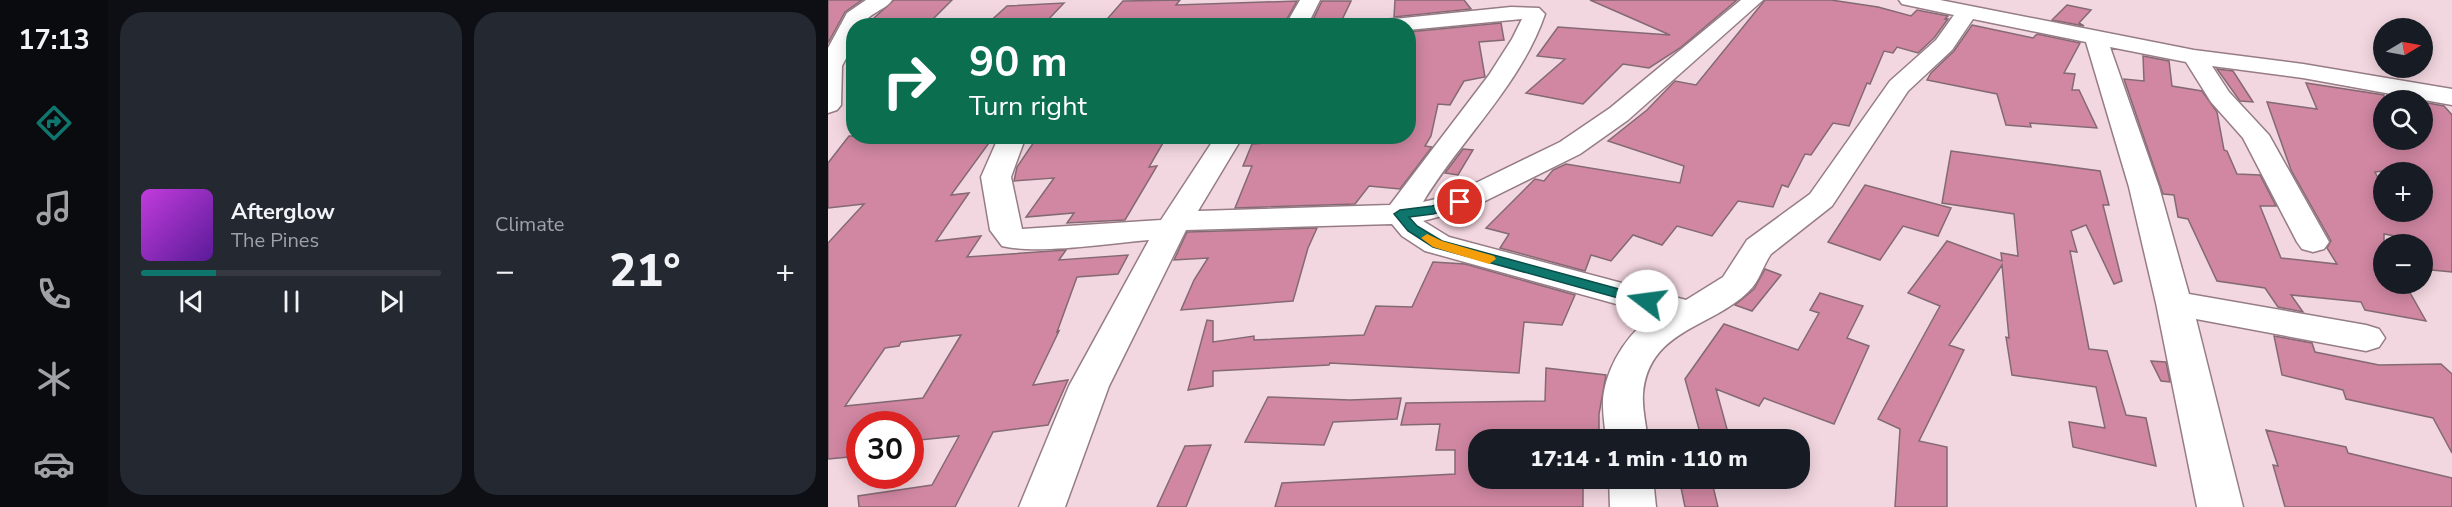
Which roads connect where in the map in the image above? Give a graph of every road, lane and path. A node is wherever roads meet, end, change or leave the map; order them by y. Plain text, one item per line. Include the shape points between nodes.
1 (882, 0) edge
2 (1310, 0) edge
3 (1753, 0) edge
4 (1909, 0) edge
5 (1966, 13) junction
6 (855, 18) edge
7 (1300, 18) edge
8 (1416, 23) edge
9 (2096, 38) junction
10 (846, 45) edge
11 (2194, 57) junction
12 (829, 92) edge
13 (2452, 97) edge
14 (1010, 144) edge
15 (1225, 144) edge
16 (1400, 214) junction
17 (1173, 225) junction
18 (2313, 242) dead end
19 (2174, 303) junction
20 (1690, 313) junction
21 (2366, 338) dead end
22 (1626, 429) edge
23 (1632, 489) edge
24 (1042, 507) edge
25 (1633, 507) edge
26 (2220, 507) edge

1 - 6 street
2 - 7 street
3 - 16 street via 1619,114 1570,148 1460,202
4 - 5 street
5 - 9 street
5 - 20 street via 1944,45 1899,86 1821,200 1759,247 1735,285
8 - 16 street via 1511,13 1534,15 1506,66
9 - 11 street
9 - 19 street via 2144,187
10 - 12 street via 830,66
11 - 13 street
11 - 18 street via 2220,97 2255,135
14 - 17 street via 996,177 1006,230 1013,239
15 - 17 street
16 - 17 street
16 - 20 street via 1413,229 1437,244
17 - 24 street via 1089,386
19 - 21 street
19 - 26 street
20 - 22 street via 1658,330 1629,371 1623,394
23 - 25 street

